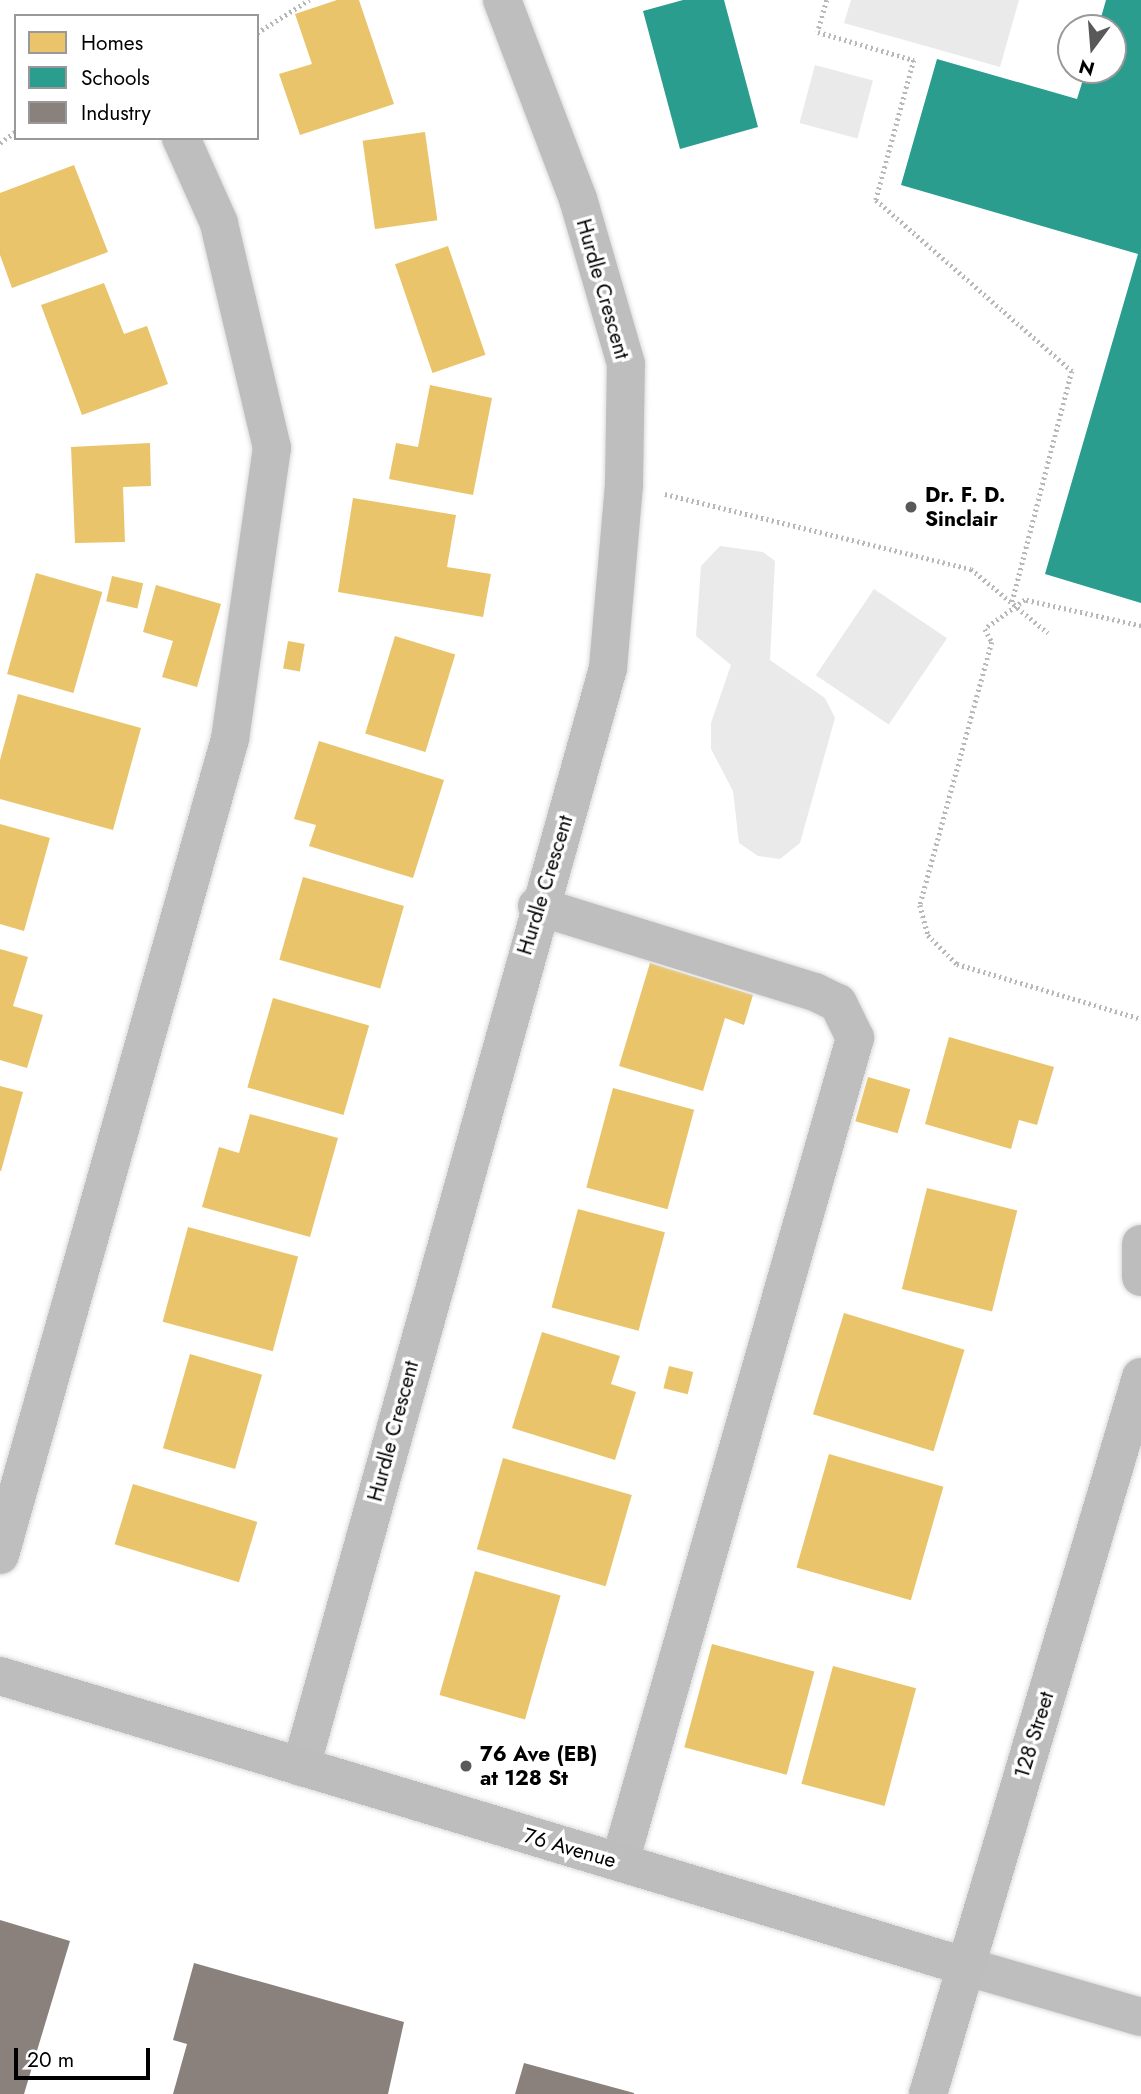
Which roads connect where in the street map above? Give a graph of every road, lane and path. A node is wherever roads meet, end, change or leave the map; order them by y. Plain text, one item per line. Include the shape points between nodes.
1 (309, 0) edge
2 (502, 0) edge
3 (827, 0) edge
4 (259, 32) edge
5 (14, 133) edge
6 (182, 140) edge
7 (0, 144) edge
8 (650, 490) dead end
9 (1013, 603) junction
10 (1141, 626) edge
11 (1048, 633) dead end
12 (537, 906) junction
13 (1141, 1019) edge
14 (1141, 1244) edge
15 (1141, 1277) edge
16 (1141, 1377) edge
17 (0, 1555) edge
18 (0, 1676) edge
19 (301, 1767) junction
20 (620, 1863) junction
21 (964, 1966) junction
22 (1141, 2017) edge
23 (929, 2094) edge

1 - 4 path
2 - 12 street, Hurdle Crescent via 578,199 626,364 624,485 608,668
3 - 9 path via 818,32 914,60 876,200 1072,371
5 - 7 path
6 - 17 street via 219,223 272,448 230,739
8 - 9 path via 971,569
9 - 10 path via 1025,600
9 - 11 path
9 - 13 path via 985,629 992,642 920,905 928,935 957,964
12 - 19 street, Hurdle Crescent
12 - 20 street via 815,992 838,1003 855,1038
14 - 15 main road
16 - 21 main road, 128 Street
18 - 19 main road, 76 Avenue
19 - 20 main road, 76 Avenue
20 - 21 main road, 76 Avenue
21 - 22 street, 76 Avenue
21 - 23 main road, 128 Street

